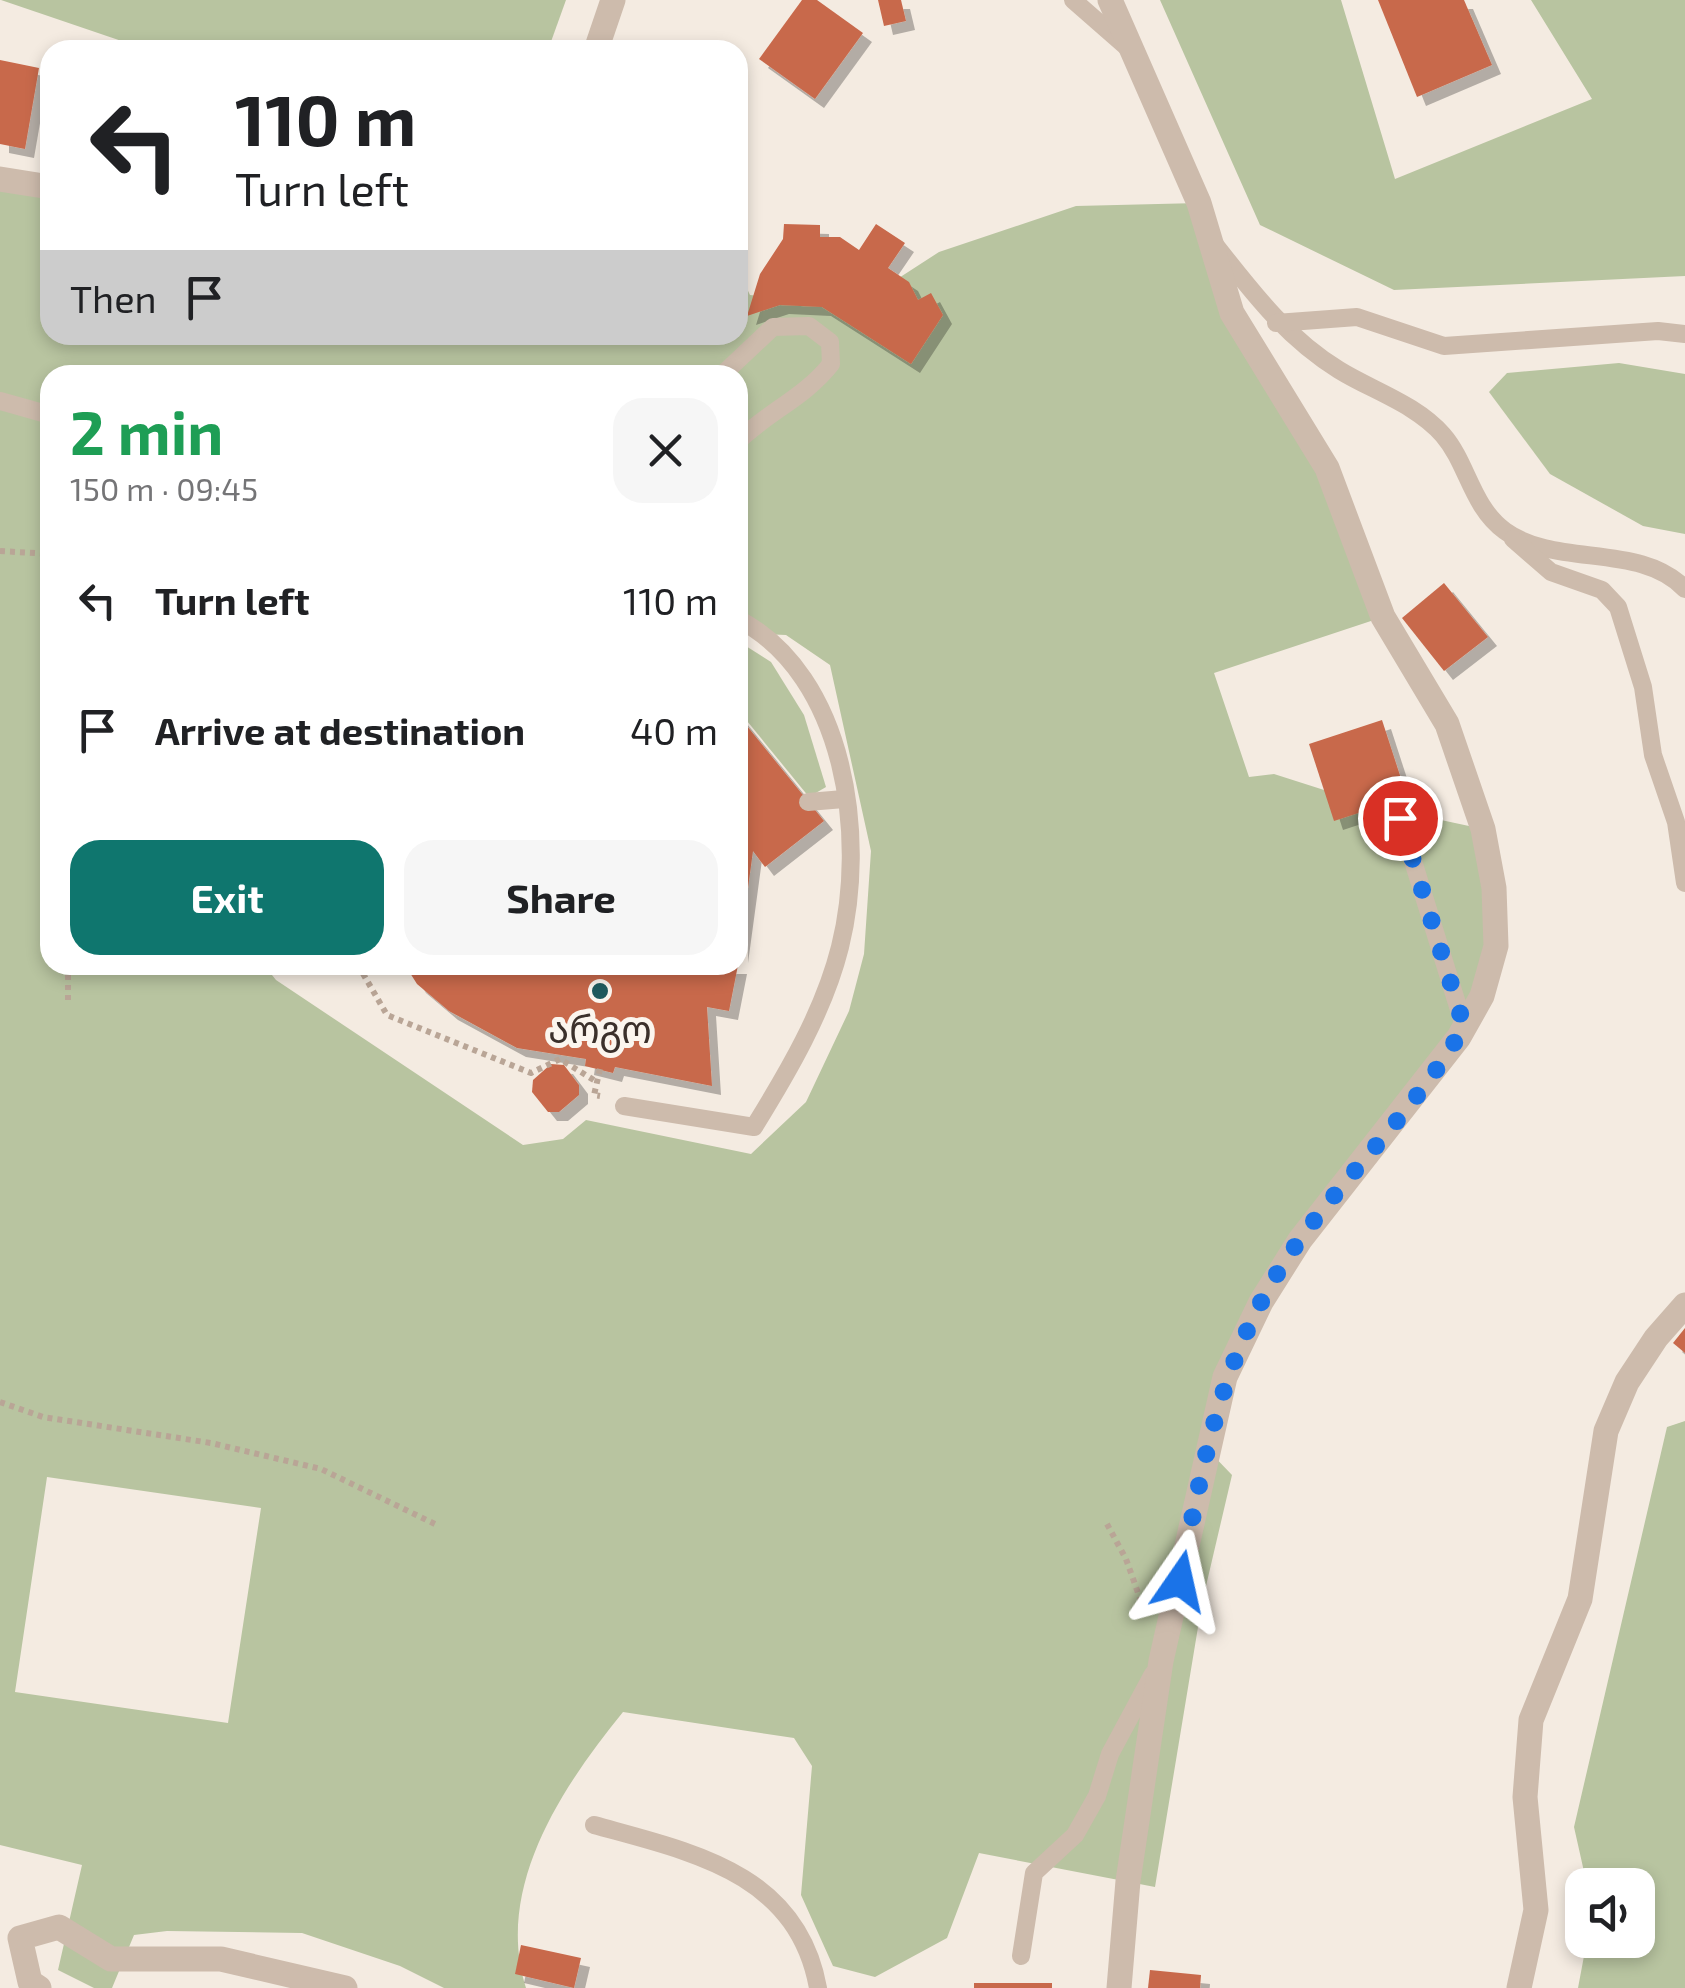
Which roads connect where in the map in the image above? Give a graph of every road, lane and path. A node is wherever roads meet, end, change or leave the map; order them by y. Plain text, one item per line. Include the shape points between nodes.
1 (613, 0) edge
2 (1073, 0) edge
3 (1110, 0) edge
4 (599, 40) edge
5 (1133, 53) junction
6 (0, 179) edge
7 (40, 185) edge
8 (1212, 241) junction
9 (1276, 323) junction
10 (1685, 334) edge
11 (733, 365) edge
12 (0, 400) edge
13 (40, 412) edge
14 (748, 431) edge
15 (1506, 532) junction
16 (0, 550) edge
17 (40, 553) edge
18 (1685, 589) edge
19 (748, 624) edge
20 (844, 799) junction
21 (808, 802) dead end
22 (1400, 818) dead end
23 (1685, 883) edge
24 (68, 975) edge
25 (364, 975) edge
26 (68, 1001) dead end
27 (1464, 1026) junction
28 (597, 1082) dead end
29 (624, 1106) dead end
30 (1685, 1306) edge
31 (0, 1402) edge
32 (1107, 1524) dead end
33 (437, 1525) dead end
34 (1164, 1654) junction
35 (594, 1826) dead end
36 (1021, 1956) dead end
37 (39, 1988) edge
38 (345, 1988) edge
39 (818, 1988) edge
40 (1118, 1988) edge
41 (1519, 1988) edge

1 - 4 street
2 - 5 lane
3 - 5 street
5 - 8 street
6 - 7 street
8 - 9 lane
8 - 27 street via 1232,313 1327,468 1384,617 1447,724 1483,829 1496,946 1482,996
9 - 10 lane via 1357,317 1444,346
9 - 15 lane via 1444,436 1473,496
11 - 14 lane via 773,327 809,326 830,342 832,364 809,392 767,413
12 - 13 lane
15 - 18 lane via 1652,567
15 - 23 lane via 1552,572 1602,590 1618,607 1676,822
16 - 17 path
19 - 20 lane via 765,633 798,671 822,712
20 - 21 lane
20 - 29 lane via 854,867 839,950 793,1063 754,1127
22 - 27 lane
24 - 26 path
25 - 28 path via 387,1015 532,1072 560,1059
27 - 34 street via 1300,1240 1225,1376
30 - 41 street via 1626,1382 1606,1431 1580,1598 1531,1720 1526,1798 1536,1910
31 - 33 path via 43,1417 210,1442 320,1470
32 - 34 path
34 - 36 lane via 1075,1835 1034,1873
34 - 40 street
35 - 39 lane via 692,1852 750,1879 794,1924 814,1961
37 - 38 street via 30,1982 20,1938 59,1927 111,1959 221,1959

